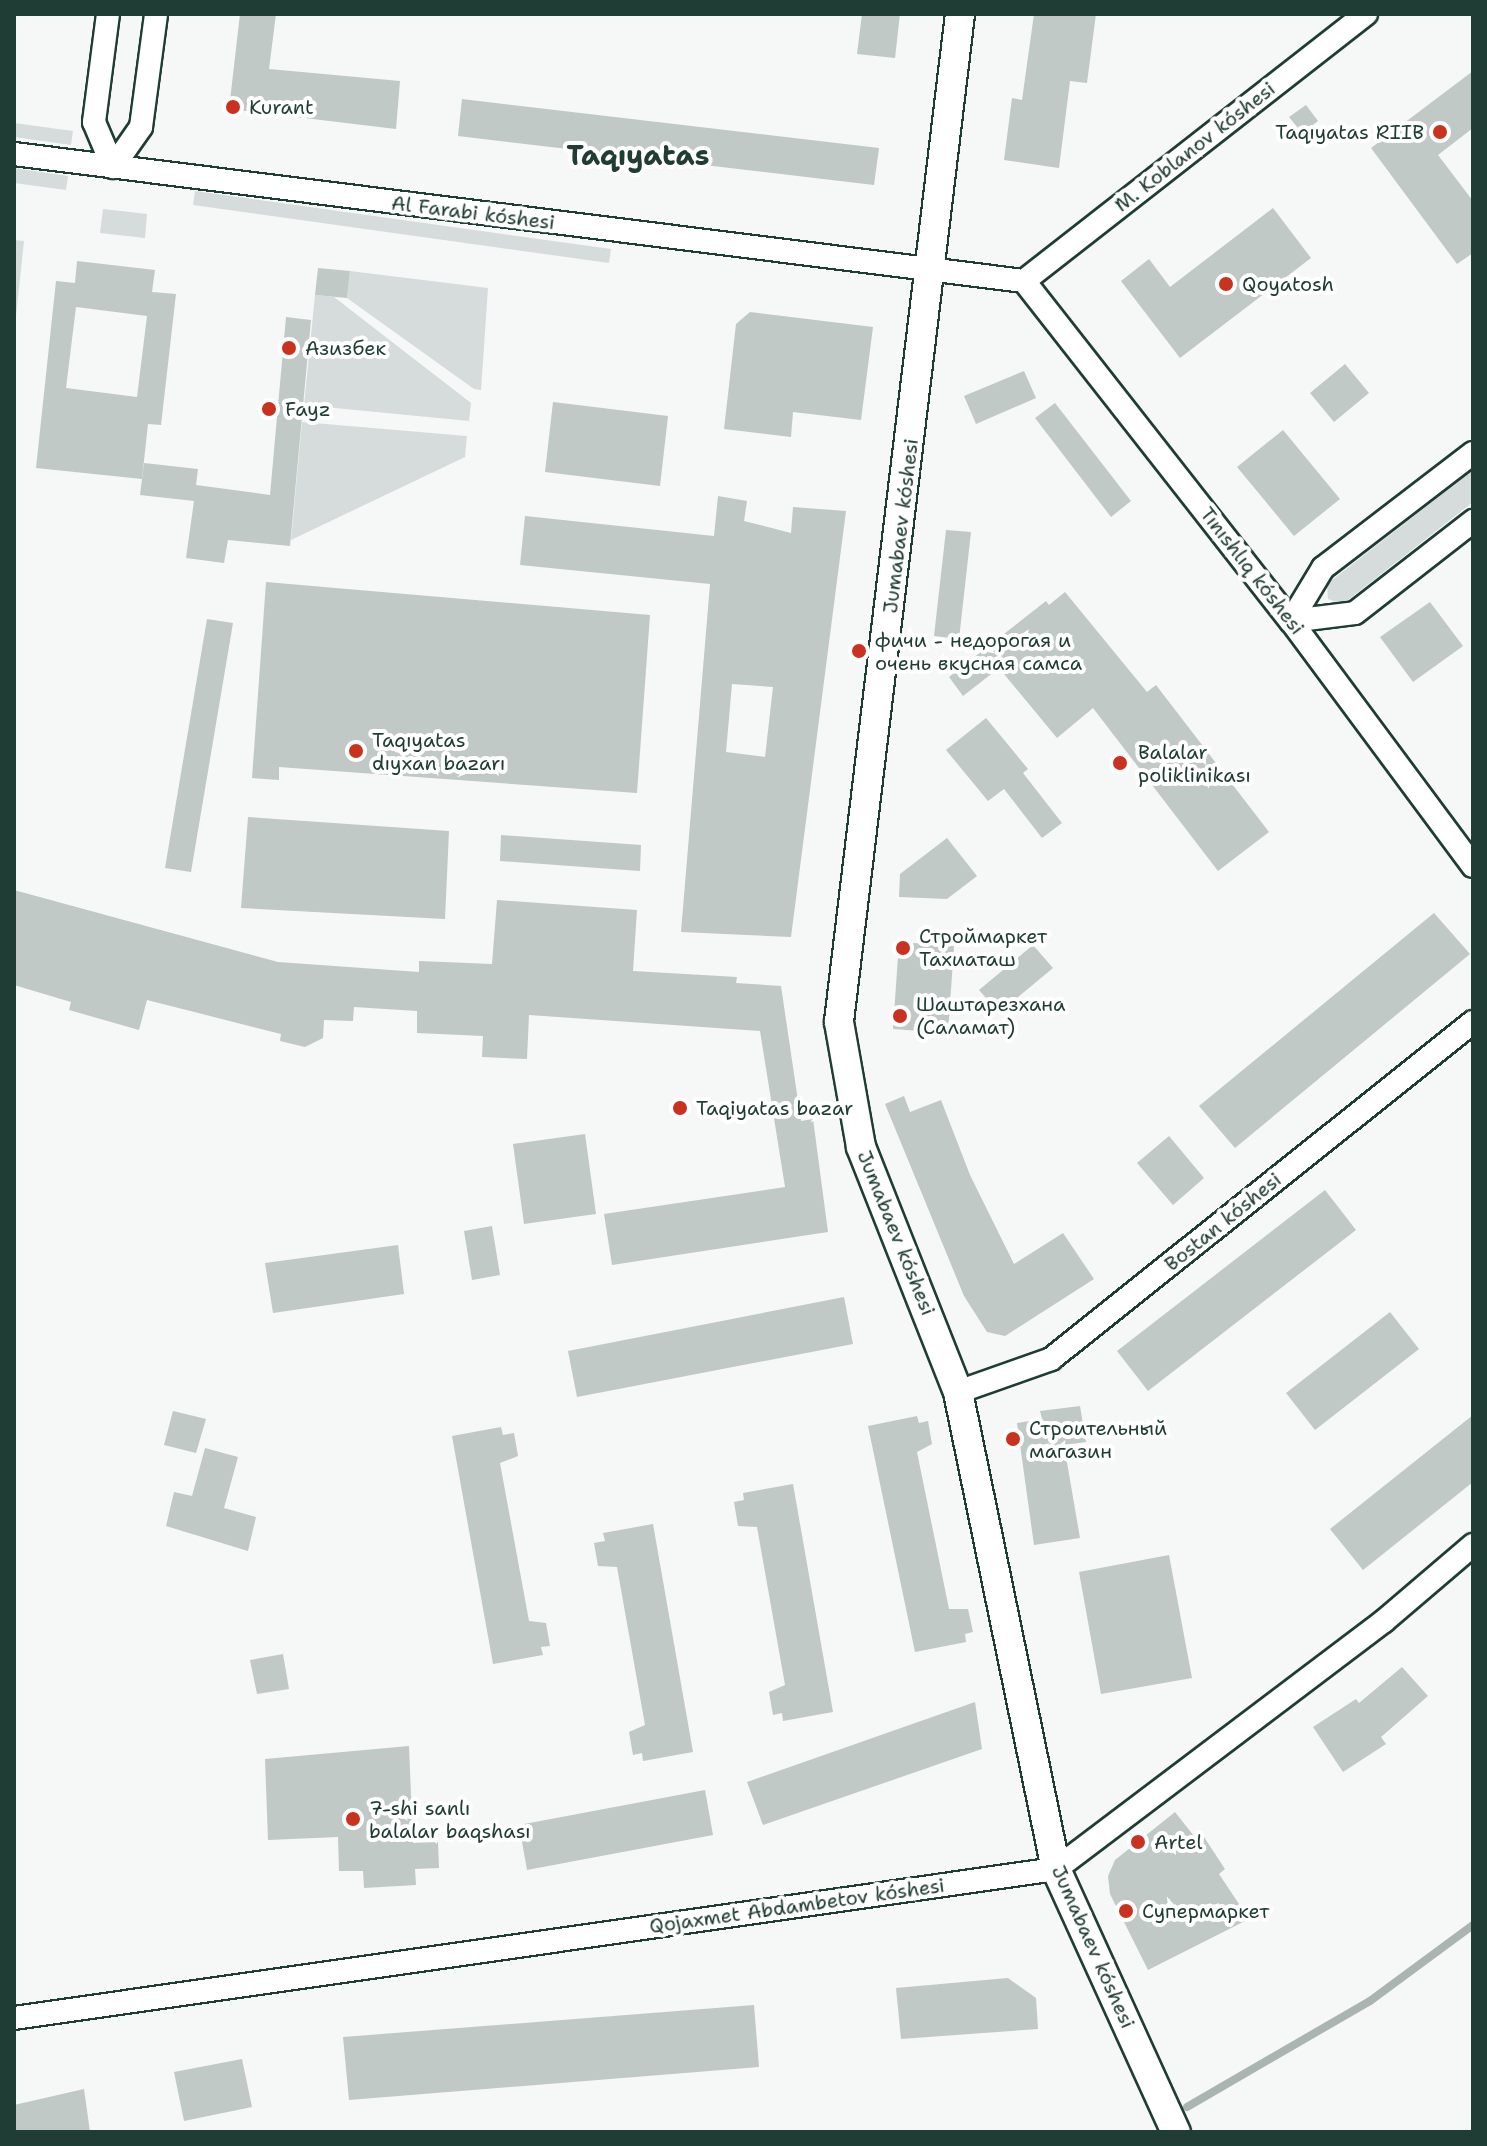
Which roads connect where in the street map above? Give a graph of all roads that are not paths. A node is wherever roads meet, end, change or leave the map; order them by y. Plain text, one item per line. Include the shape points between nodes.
1 (108, 14) edge
2 (156, 14) edge
3 (960, 14) edge
4 (1366, 14) edge
5 (14, 154) edge
6 (113, 167) junction
7 (932, 271) junction
8 (1024, 281) junction
9 (1473, 453) edge
10 (1473, 521) edge
11 (1291, 621) junction
12 (1473, 866) edge
13 (1473, 1022) edge
14 (958, 1392) junction
15 (1473, 1545) edge
16 (1056, 1869) junction
17 (14, 2018) edge
18 (1176, 2132) edge

1 - 6 street via 94,122
2 - 6 street via 141,127
3 - 7 street, Jumabaev kóshesi
4 - 8 street, M. Koblanov kóshesi
5 - 6 street, Al Farabi kóshesi
6 - 7 street, Al Farabi kóshesi
7 - 8 street, Al Farabi kóshesi
7 - 14 street, Jumabaev kóshesi via 839,1022 861,1147
8 - 11 street, Tınıshlıq kóshesi
9 - 11 street via 1323,568
10 - 11 street via 1355,613
11 - 12 street, Tınıshlıq kóshesi
13 - 14 street, Bostan kóshesi via 1051,1359
14 - 16 street, Jumabaev kóshesi
15 - 16 street, Qojaxmet Abdambetov kóshesi via 1384,1621
16 - 17 street, Qojaxmet Abdambetov kóshesi
16 - 18 street, Jumabaev kóshesi

